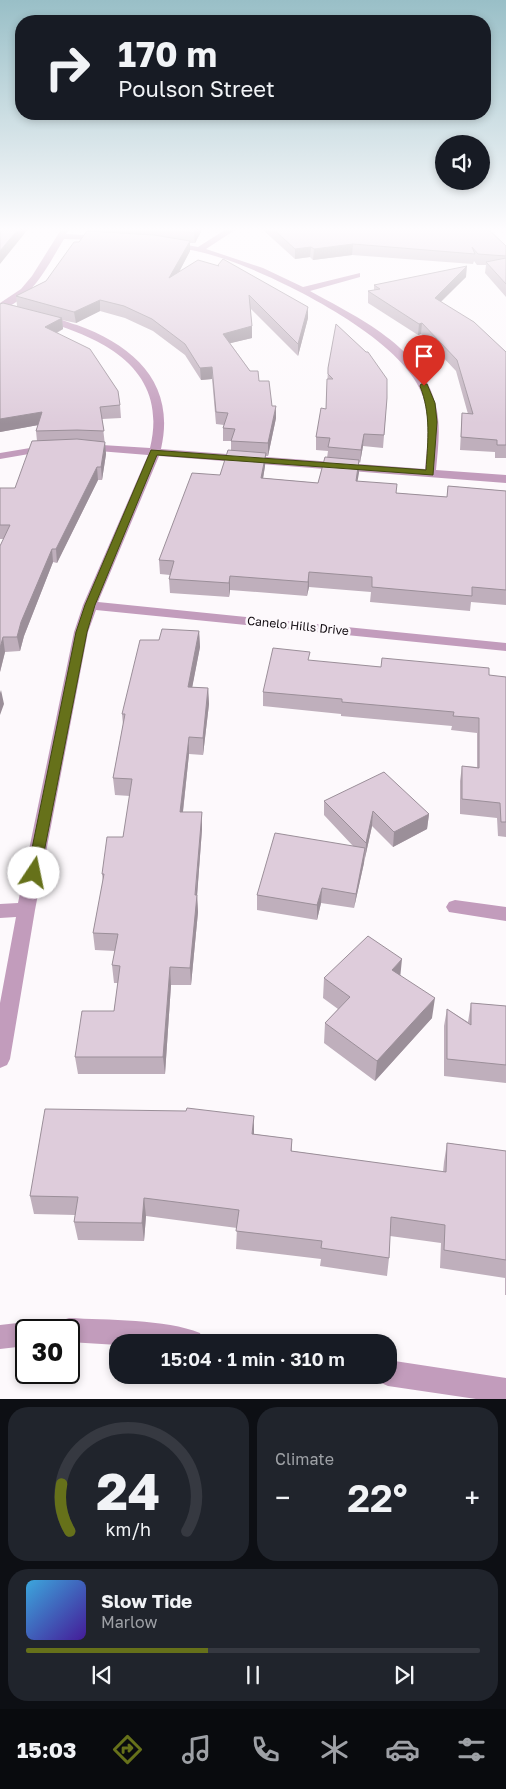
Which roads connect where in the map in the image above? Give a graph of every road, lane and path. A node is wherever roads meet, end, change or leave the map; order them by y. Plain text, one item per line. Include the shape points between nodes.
1 (21, 293) edge
2 (309, 293) edge
3 (0, 307) edge
4 (16, 311) edge
5 (33, 315) edge
6 (60, 447) edge
7 (73, 447) edge
8 (154, 452) junction
9 (0, 456) edge
10 (430, 473) junction
11 (506, 480) edge
12 (90, 605) junction
13 (506, 647) edge
14 (455, 908) dead end
15 (26, 910) junction
16 (0, 911) edge
17 (506, 914) edge
18 (0, 1059) edge
19 (80, 1331) edge
20 (120, 1334) edge
21 (15, 1335) edge
22 (0, 1337) edge
23 (397, 1374) edge
24 (506, 1392) edge

1 - 3 street
2 - 10 street via 390,344 414,371 431,403
3 - 4 street
5 - 8 street via 99,339 130,359 141,371 150,384 159,412
6 - 9 street
7 - 8 street
8 - 10 street
8 - 12 street
10 - 11 street
12 - 13 street, Canelo Hills Drive
12 - 15 street via 81,632
14 - 17 street
15 - 16 street
15 - 18 street
19 - 20 street
21 - 22 street
23 - 24 street

